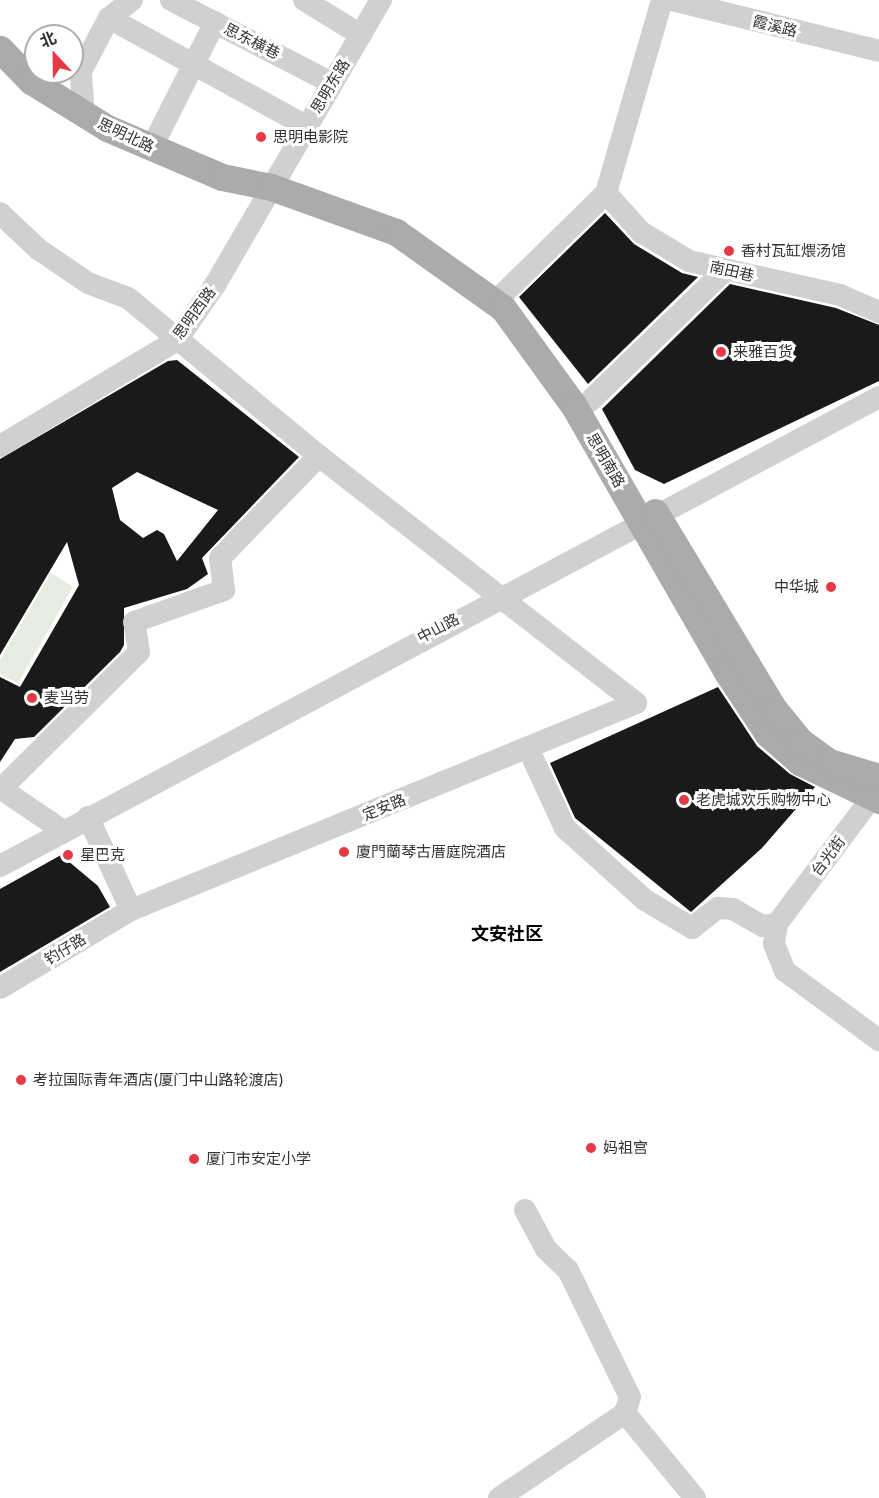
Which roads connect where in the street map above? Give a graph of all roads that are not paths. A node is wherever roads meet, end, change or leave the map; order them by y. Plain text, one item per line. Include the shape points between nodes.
1 (132, 0) edge
2 (171, 0) edge
3 (304, 0) edge
4 (381, 0) edge
5 (662, 0) edge
6 (672, 0) edge
7 (109, 18) junction
8 (215, 22) junction
9 (0, 28) edge
10 (361, 35) junction
11 (879, 51) edge
12 (12, 61) edge
13 (192, 64) junction
14 (332, 83) junction
15 (57, 84) edge
16 (83, 103) junction
17 (306, 126) junction
18 (156, 139) junction
19 (275, 179) junction
20 (606, 193) junction
21 (0, 213) edge
22 (725, 270) junction
23 (504, 292) junction
24 (879, 312) edge
25 (177, 340) junction
26 (879, 397) edge
27 (590, 401) junction
28 (0, 446) edge
29 (319, 456) junction
30 (649, 519) junction
31 (498, 596) junction
32 (528, 748) junction
33 (1, 788) edge
34 (877, 790) edge
35 (88, 817) junction
36 (62, 830) junction
37 (0, 866) edge
38 (131, 910) junction
39 (777, 924) junction
40 (0, 988) edge
41 (879, 1041) edge
42 (525, 1210) dead end
43 (625, 1413) junction
44 (499, 1498) edge
45 (695, 1498) edge

1 - 7 street
2 - 8 street, 思东横巷
3 - 10 street
4 - 10 street, 思明东路
5 - 20 street
6 - 11 street, 霞溪路
7 - 13 street
7 - 16 street via 81,71
8 - 13 street
8 - 14 street, 思东横巷
9 - 12 main road, 思明北路
10 - 14 street, 思明东路
12 - 19 main road, 思明北路 via 31,81 107,129 222,177
13 - 17 street
13 - 18 street
14 - 17 street, 思明东路
15 - 16 main road, 思明北路
16 - 18 main road, 思明北路
17 - 19 street, 思明东路
18 - 19 main road, 思明北路
19 - 23 main road, 思明南路 via 405,222
19 - 25 street, 思明西路
19 - 30 main road, 思明南路 via 396,232 503,308
20 - 22 street, 南田巷 via 641,232 689,261
20 - 23 street
21 - 25 street via 38,249 88,283 128,298
22 - 24 street, 南田巷 via 840,295
22 - 27 street
23 - 27 main road, 思明南路
25 - 28 street, 思明西路
25 - 29 street
26 - 30 street, 中山路
27 - 30 main road, 思明南路
29 - 31 street
29 - 33 street via 220,558 224,590 134,622 139,652
30 - 31 street, 中山路
30 - 34 main road, 思明南路 via 727,672 768,734 800,762
31 - 32 street, 定安路 via 636,703
31 - 35 street, 中山路
32 - 38 street, 定安路
32 - 39 street via 565,828 645,900 692,928 727,908 763,926
33 - 36 street
34 - 39 street, 台光街
35 - 36 street, 中山路
35 - 38 street
36 - 37 street, 中山路
38 - 40 street, 钓仔路
39 - 41 street via 774,944 785,971
42 - 43 street via 546,1249 573,1281 630,1397
43 - 44 street
43 - 45 street

